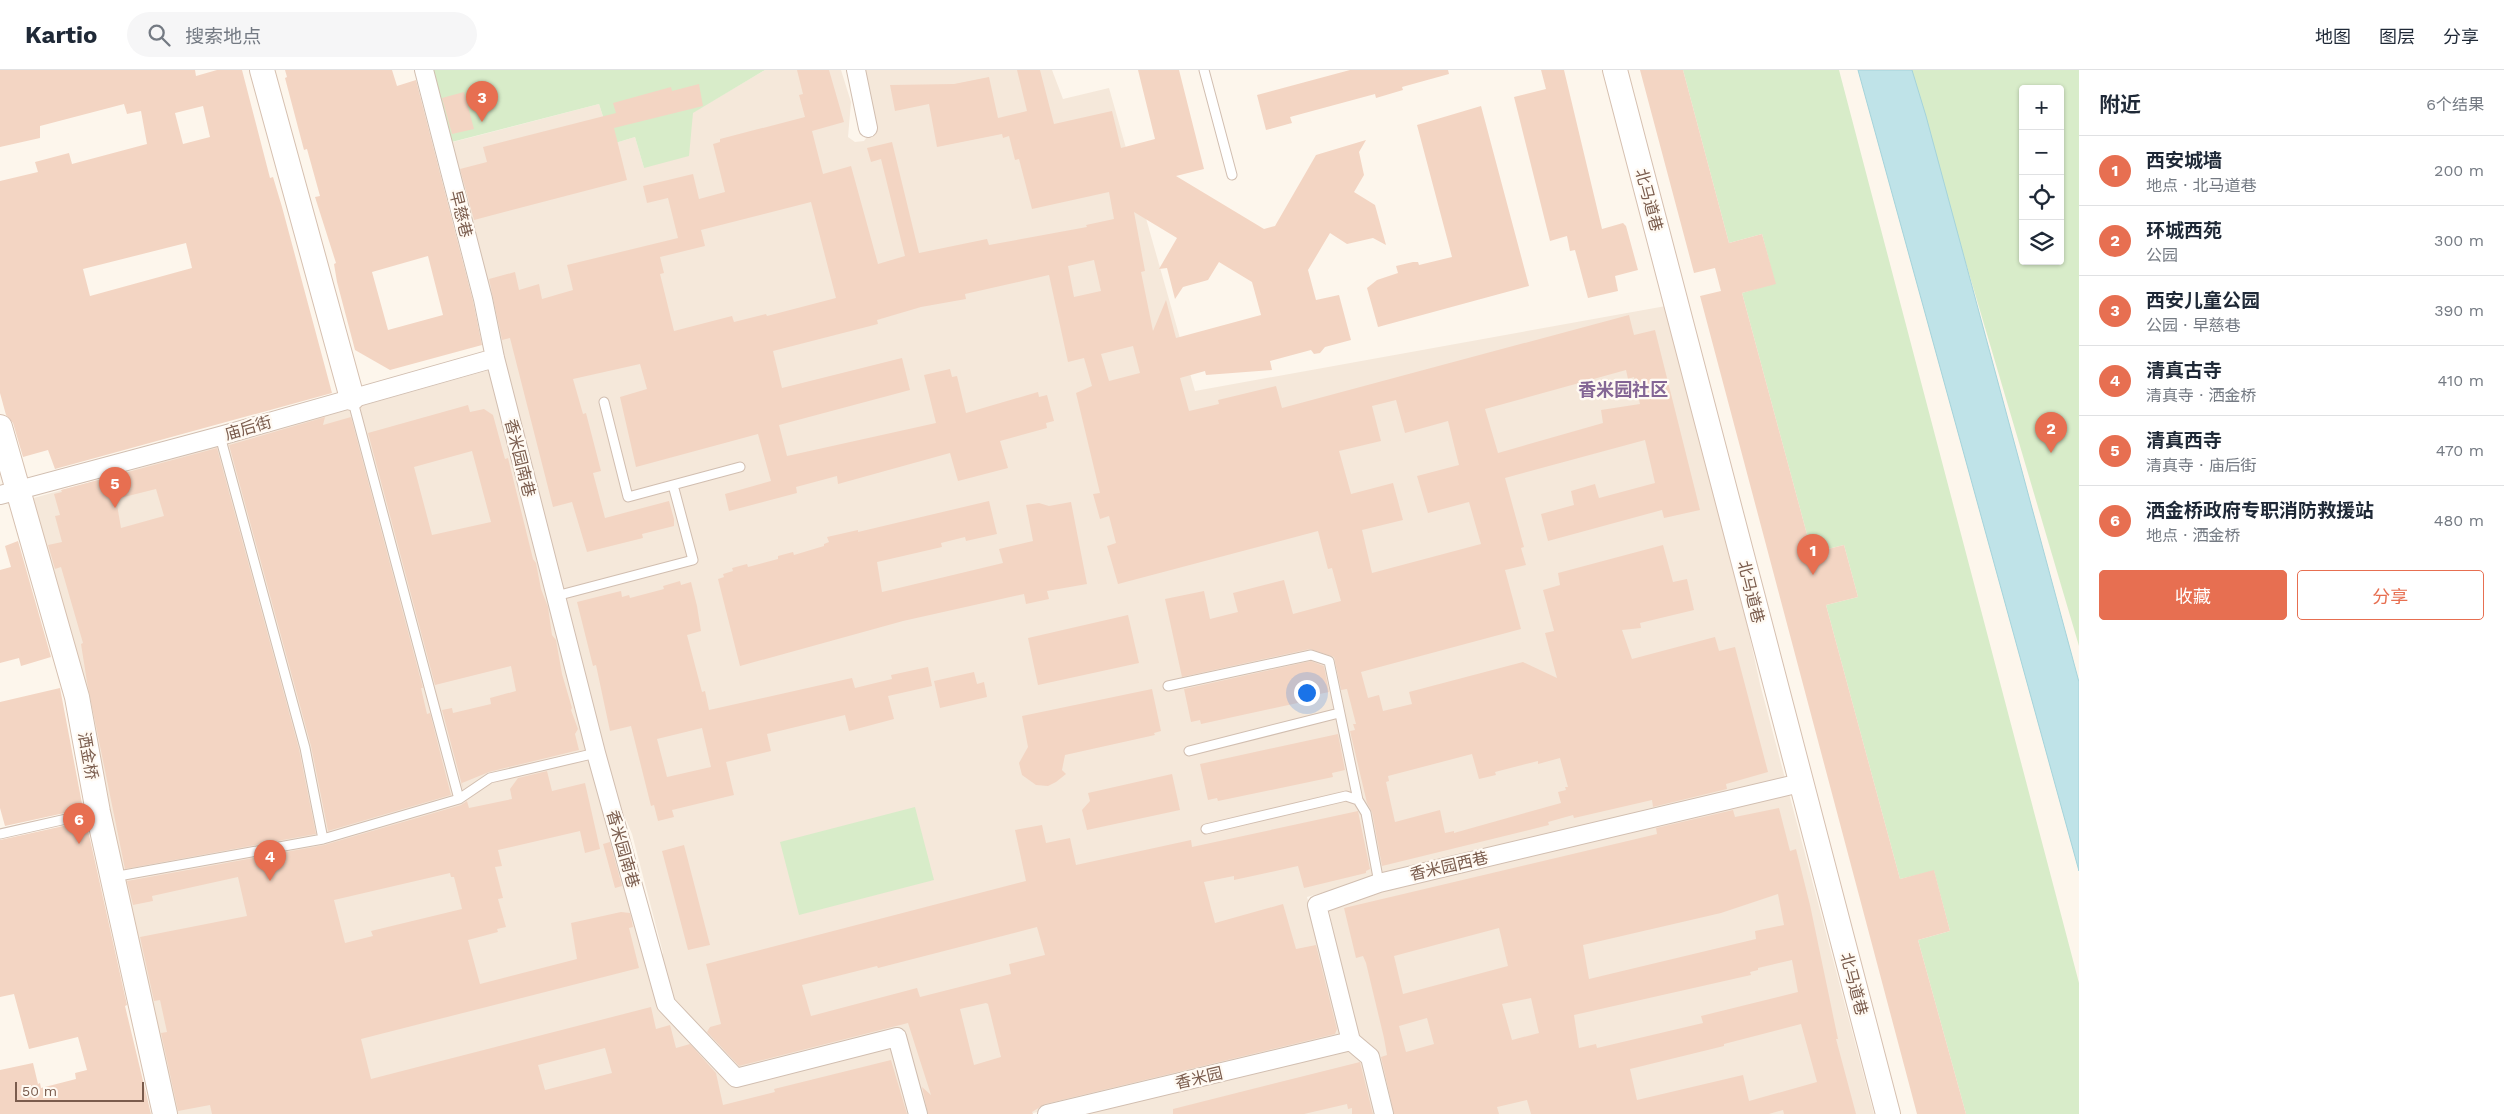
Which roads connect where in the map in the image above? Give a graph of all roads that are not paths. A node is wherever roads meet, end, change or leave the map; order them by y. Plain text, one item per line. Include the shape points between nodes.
1 (262, 70) edge
2 (424, 70) edge
3 (856, 70) edge
4 (1204, 70) edge
5 (1614, 70) edge
6 (868, 128) dead end
7 (1232, 175) dead end
8 (494, 358) junction
9 (352, 398) junction
10 (604, 402) dead end
11 (0, 427) edge
12 (220, 436) junction
13 (740, 467) dead end
14 (673, 485) junction
15 (9, 492) edge
16 (556, 596) junction
17 (1168, 686) dead end
18 (1339, 713) junction
19 (1189, 751) dead end
20 (596, 753) junction
21 (1800, 783) junction
22 (459, 799) junction
23 (1358, 800) junction
24 (98, 812) junction
25 (1206, 829) dead end
26 (0, 834) edge
27 (323, 840) junction
28 (113, 877) junction
29 (1379, 883) junction
30 (1351, 1041) junction
31 (165, 1114) edge
32 (918, 1114) edge
33 (1047, 1114) edge
34 (1384, 1114) edge
35 (1888, 1114) edge

1 - 9 street
2 - 8 street, 早慈巷 via 483,299
3 - 6 street
4 - 7 lane
5 - 21 street, 北马道巷
8 - 9 street, 庙后街
8 - 16 street, 香米园南巷
9 - 12 street, 庙后街
9 - 22 lane
10 - 14 lane via 628,496
11 - 15 street, 洒金桥
12 - 15 street, 庙后街
12 - 27 lane via 305,748
13 - 14 lane
14 - 16 lane via 693,560
15 - 24 street, 洒金桥 via 77,697
16 - 20 street, 香米园南巷
17 - 18 lane via 1311,655 1329,661
18 - 19 lane
18 - 23 lane
20 - 22 lane via 490,778
20 - 32 street, 香米园南巷 via 666,1004 736,1078 897,1037
21 - 29 street, 香米园西巷
21 - 35 street, 北马道巷
22 - 27 lane
23 - 25 lane via 1346,796
23 - 29 lane via 1366,813
24 - 26 lane
24 - 28 street, 洒金桥
27 - 28 lane
28 - 31 street, 洒金桥
29 - 30 street, 香米园西巷 via 1317,906
30 - 33 street, 香米园
30 - 34 street via 1370,1057

